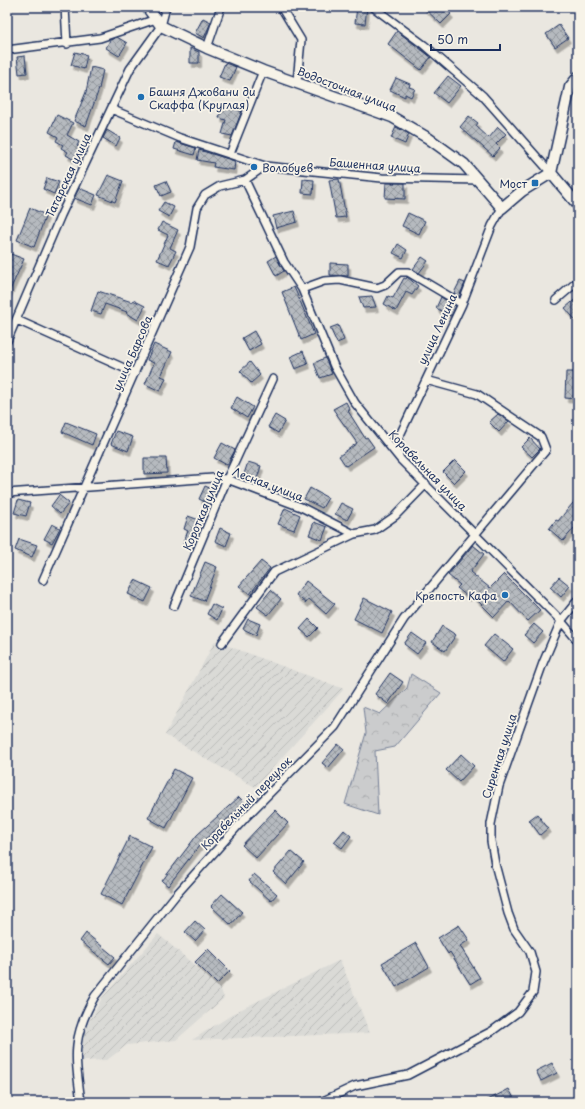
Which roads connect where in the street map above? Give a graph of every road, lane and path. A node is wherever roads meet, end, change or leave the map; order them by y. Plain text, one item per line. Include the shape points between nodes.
1 (65, 7) edge
2 (147, 7) edge
3 (166, 7) edge
4 (222, 7) edge
5 (281, 7) edge
6 (373, 7) edge
7 (159, 22) junction
8 (67, 44) junction
9 (207, 48) junction
10 (7, 50) edge
11 (263, 71) junction
12 (578, 77) edge
13 (297, 82) junction
14 (111, 109) junction
15 (230, 154) junction
16 (265, 166) junction
17 (551, 173) junction
18 (245, 180) junction
19 (479, 180) junction
20 (578, 205) edge
21 (502, 208) junction
22 (578, 281) edge
23 (302, 290) junction
24 (556, 300) dead end
25 (462, 304) junction
26 (17, 320) junction
27 (7, 341) edge
28 (135, 373) junction
29 (273, 379) dead end
30 (426, 380) junction
31 (401, 460) junction
32 (227, 479) junction
33 (426, 484) junction
34 (84, 488) junction
35 (7, 493) edge
36 (354, 534) junction
37 (475, 535) junction
38 (43, 580) dead end
39 (578, 600) edge
40 (174, 606) dead end
41 (561, 622) junction
42 (578, 641) edge
43 (222, 643) dead end
44 (323, 1101) dead end
45 (81, 1102) edge

1 - 8 street
2 - 7 street
3 - 7 street
4 - 9 street
5 - 13 street via 300,40
6 - 17 street via 424,45 483,96
7 - 8 street
7 - 9 street, Водосточная улица
7 - 14 street, Татарская улица via 130,69
8 - 10 street
9 - 11 street, Водосточная улица
11 - 13 street, Водосточная улица
11 - 15 street
12 - 17 street via 570,87
13 - 19 street, Водосточная улица via 392,117 428,138 464,164
14 - 15 street, Башенная улица via 180,138
14 - 26 street, Татарская улица via 61,215
15 - 16 street, Башенная улица
16 - 18 street, улица Барсова
16 - 19 street, Башенная улица via 382,178
17 - 20 street
17 - 21 street via 522,191
18 - 23 street, Корабельная улица via 284,262
18 - 28 street, улица Барсова via 220,186 205,195 197,208 190,248
19 - 21 street, Водосточная улица
21 - 25 street, улица Ленина via 492,226
22 - 24 street
23 - 25 street via 324,281 340,280 377,288 385,285 399,272 408,272
23 - 31 street, Корабельная улица via 334,366 355,403
25 - 30 street, улица Ленина
26 - 27 street, Татарская улица
26 - 28 street
28 - 34 street, улица Барсова
29 - 32 street, Короткая улица
30 - 31 street, улица Ленина via 399,436 396,449
30 - 37 street, Корабельный переулок via 476,394 541,437 546,450
31 - 33 street, Корабельная улица
32 - 34 street, Лесная улица
32 - 36 street, Лесная улица via 301,507
32 - 40 street, Короткая улица
33 - 36 street via 395,516 375,530
33 - 37 street, Корабельная улица
34 - 35 street, Лесная улица
34 - 38 street, улица Барсова
36 - 43 street via 274,572
37 - 41 street, Корабельная улица
37 - 45 street, Корабельный переулок via 404,619 335,727 246,817 175,896 95,996 85,1014 76,1044
39 - 41 street, Сиренная улица
41 - 42 street, Корабельная улица
41 - 44 street, Сиренная улица via 542,663 499,786 491,824 495,864 508,912 514,929 530,952 536,972 533,992 518,1012 492,1031 408,1075 355,1086

